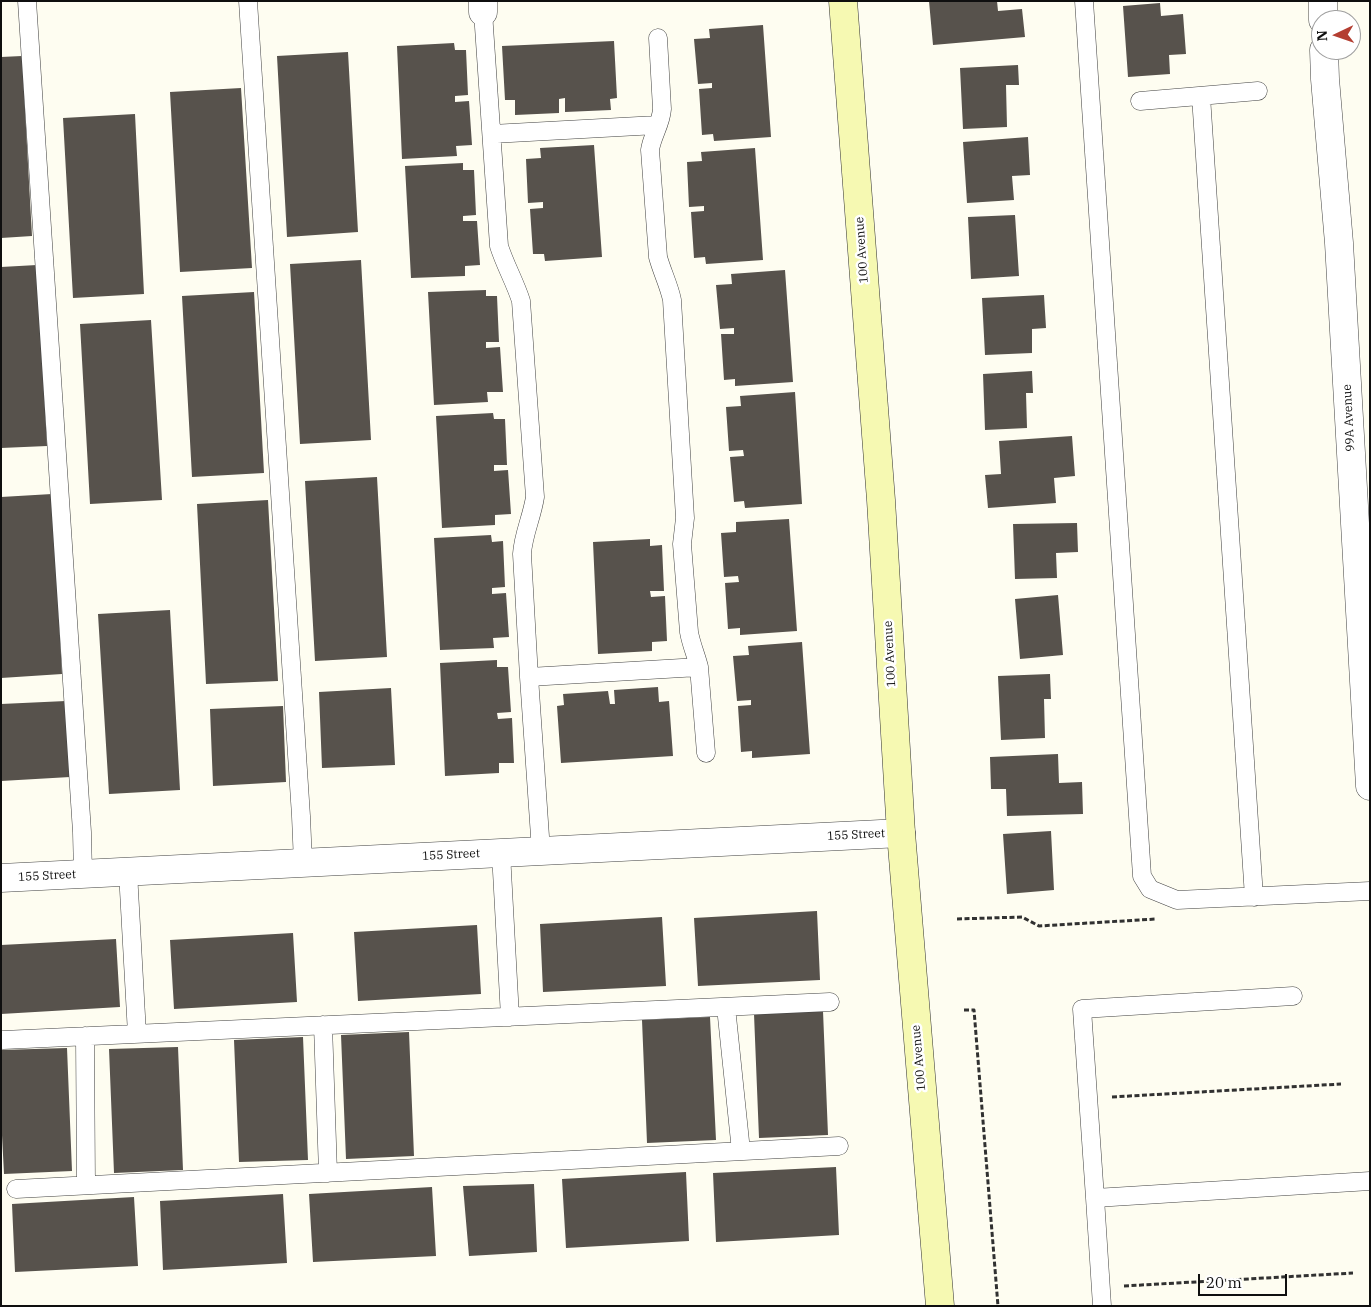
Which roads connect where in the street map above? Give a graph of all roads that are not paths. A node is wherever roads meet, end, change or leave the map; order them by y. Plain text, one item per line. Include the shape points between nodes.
1 (27, 1) edge
2 (248, 1) edge
3 (843, 1) edge
4 (1084, 1) edge
5 (483, 7) edge
6 (658, 38) dead end
7 (1324, 60) edge
8 (1258, 91) dead end
9 (1200, 96) junction
10 (1140, 101) dead end
11 (658, 125) junction
12 (492, 134) junction
13 (699, 667) junction
14 (528, 676) junction
15 (706, 753) dead end
16 (1370, 786) edge
17 (901, 833) junction
18 (541, 851) junction
19 (501, 853) junction
20 (303, 863) junction
21 (128, 872) junction
22 (83, 874) junction
23 (1, 878) edge
24 (1370, 891) edge
25 (1254, 897) junction
26 (1293, 996) dead end
27 (830, 1002) dead end
28 (726, 1007) junction
29 (510, 1017) junction
30 (323, 1025) junction
31 (137, 1034) junction
32 (85, 1036) junction
33 (4, 1040) dead end
34 (839, 1146) dead end
35 (741, 1151) junction
36 (328, 1173) junction
37 (1370, 1181) edge
38 (86, 1186) junction
39 (16, 1189) dead end
40 (1095, 1198) junction
41 (940, 1306) edge
42 (1102, 1306) edge

1 - 22 lane
2 - 20 lane
3 - 17 main road, 100 Avenue via 881,500
4 - 25 lane via 1142,876 1150,889 1177,900
5 - 12 lane
6 - 11 lane via 662,109
7 - 16 street, 99A Avenue via 1339,253
8 - 9 lane
9 - 10 lane
9 - 25 lane
11 - 12 lane
11 - 13 lane via 650,150 658,257 672,300 685,518 682,544 690,642
12 - 14 lane via 498,246 521,301 535,497 522,554
13 - 14 lane
13 - 15 lane
14 - 18 lane
17 - 18 street, 155 Street
17 - 41 main road, 100 Avenue
18 - 19 street, 155 Street
19 - 20 street, 155 Street
19 - 29 lane
20 - 21 street, 155 Street
21 - 22 street, 155 Street
21 - 31 lane
22 - 23 street, 155 Street
24 - 25 lane
26 - 40 lane via 1082,1009
27 - 28 lane
28 - 29 lane
28 - 35 lane
29 - 30 lane
30 - 31 lane
30 - 36 lane
31 - 32 lane
32 - 33 lane
32 - 38 lane
34 - 35 lane
35 - 36 lane
36 - 38 lane
37 - 40 lane
38 - 39 lane
40 - 42 lane

